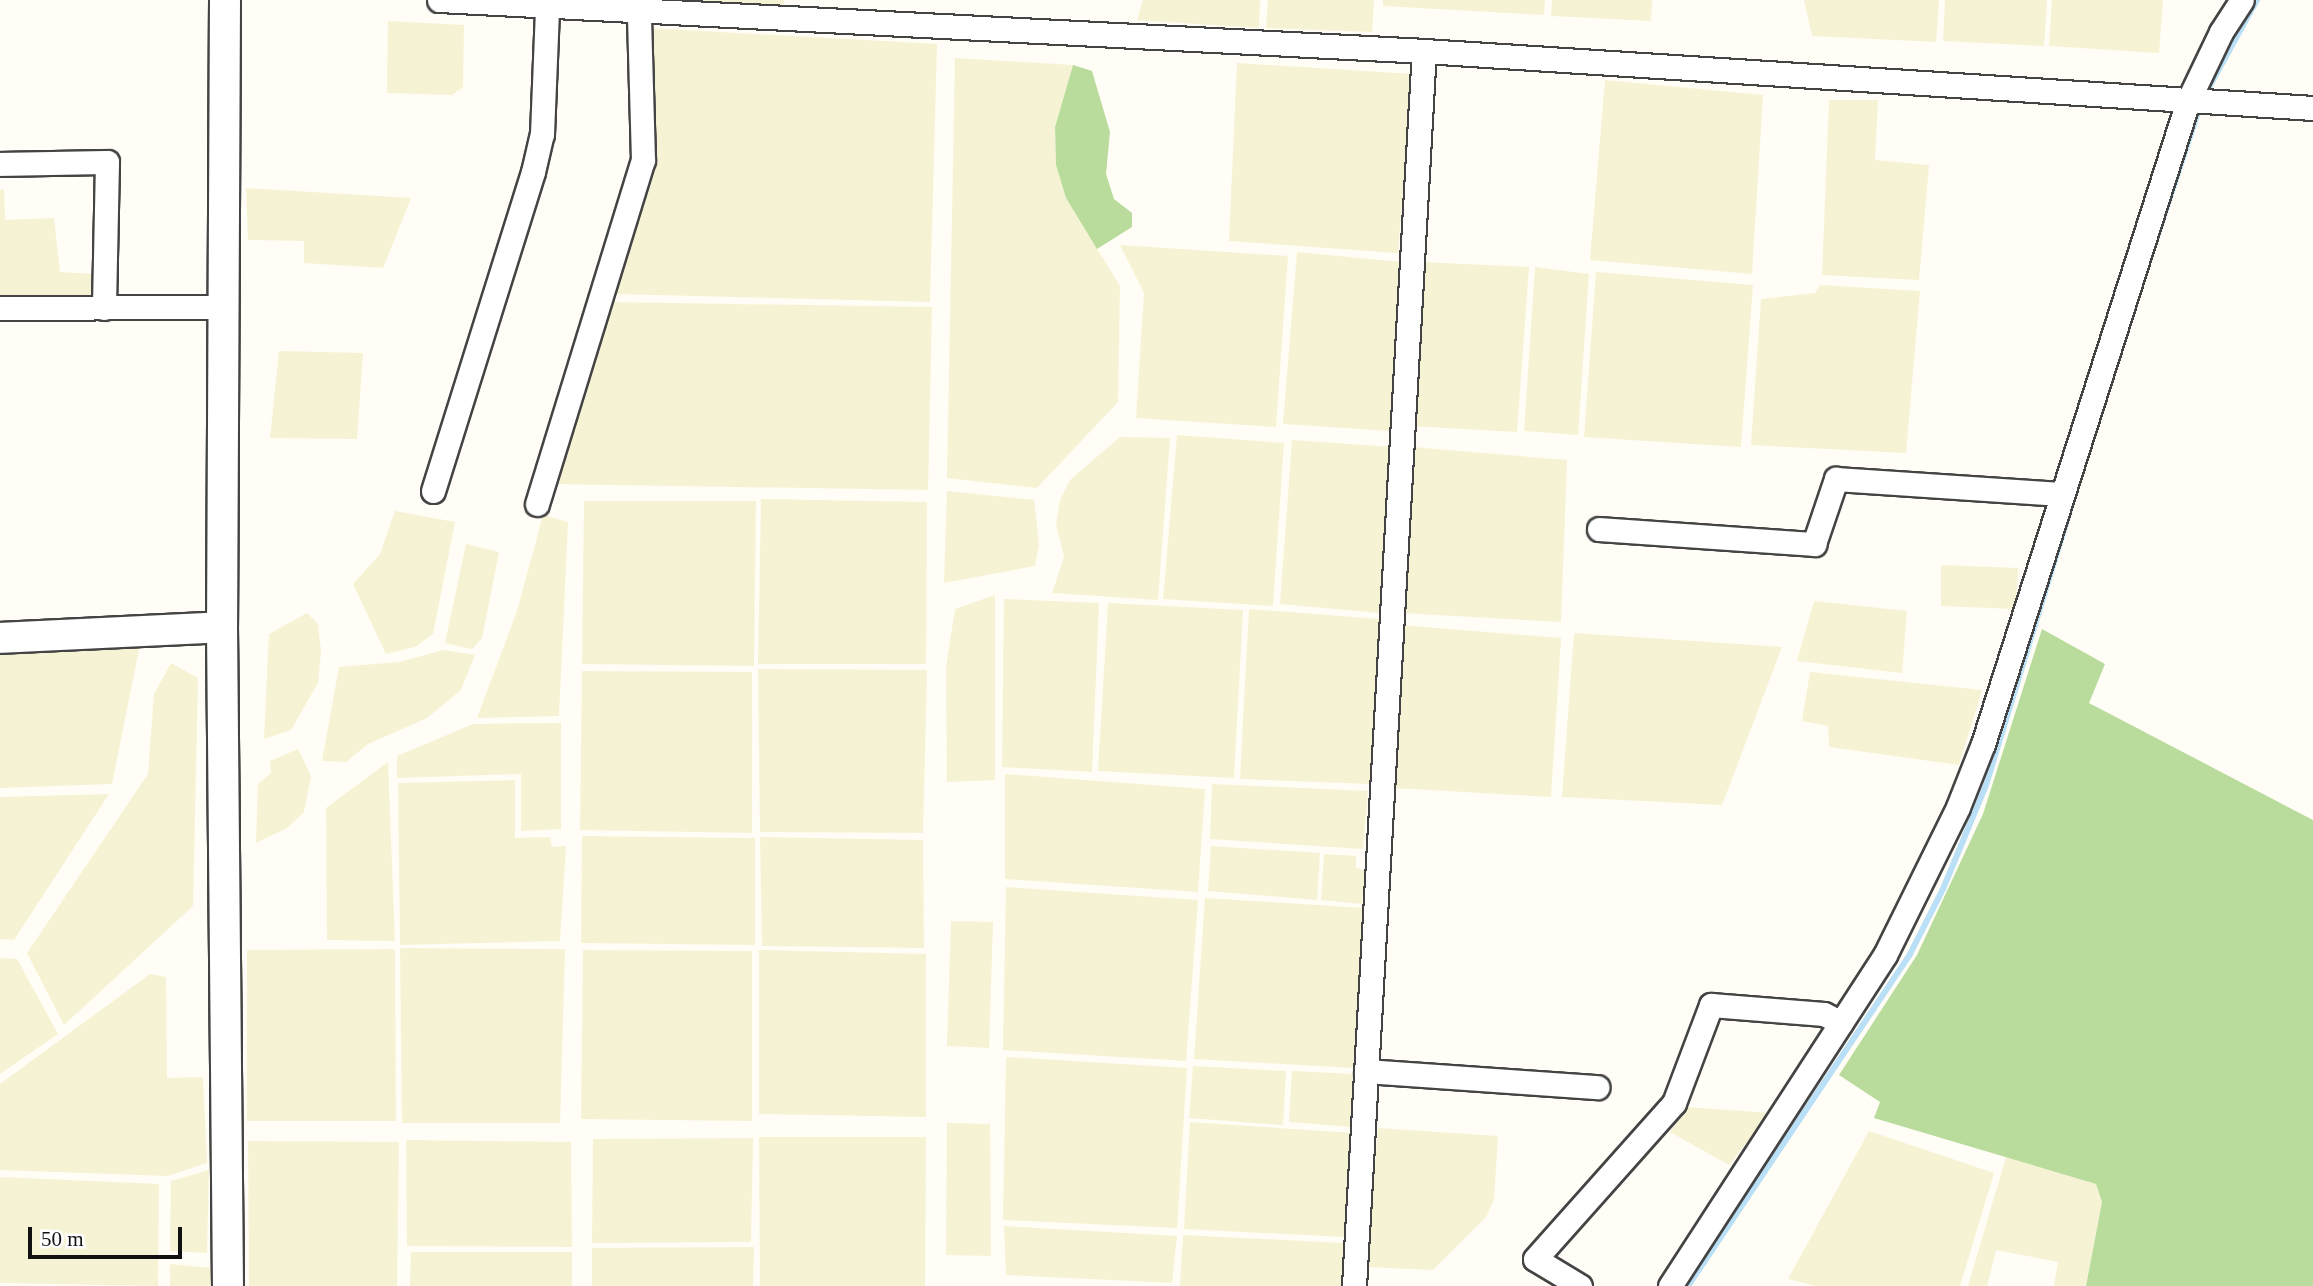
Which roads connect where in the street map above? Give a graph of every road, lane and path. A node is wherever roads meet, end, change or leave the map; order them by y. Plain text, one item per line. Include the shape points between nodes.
1 (225, 0) edge
2 (439, 0) edge
3 (2242, 0) edge
4 (547, 8) junction
5 (639, 13) junction
6 (1424, 51) junction
7 (2188, 101) junction
8 (2313, 108) edge
9 (0, 164) edge
10 (222, 307) junction
11 (0, 308) edge
12 (104, 308) junction
13 (433, 491) dead end
14 (2060, 494) junction
15 (537, 504) dead end
16 (1599, 529) dead end
17 (222, 627) junction
18 (0, 638) edge
19 (1841, 1023) junction
20 (1366, 1071) junction
21 (1597, 1087) dead end
22 (228, 1286) edge
23 (1354, 1286) edge
24 (1580, 1286) edge
25 (1670, 1286) edge

1 - 10 street
2 - 4 street
3 - 7 street
4 - 5 street
4 - 13 street via 542,134
5 - 6 street
5 - 15 street via 643,160
6 - 7 street
6 - 20 street
7 - 8 street
7 - 14 street
9 - 12 street via 107,162
10 - 12 street
10 - 17 street
11 - 12 street
14 - 16 street via 1836,479 1814,544
14 - 19 street via 1983,744 1958,807 1885,955
17 - 18 street
17 - 22 street
19 - 24 street via 1824,1014 1711,1005 1674,1103 1535,1259
19 - 25 street
20 - 21 street
20 - 23 street

